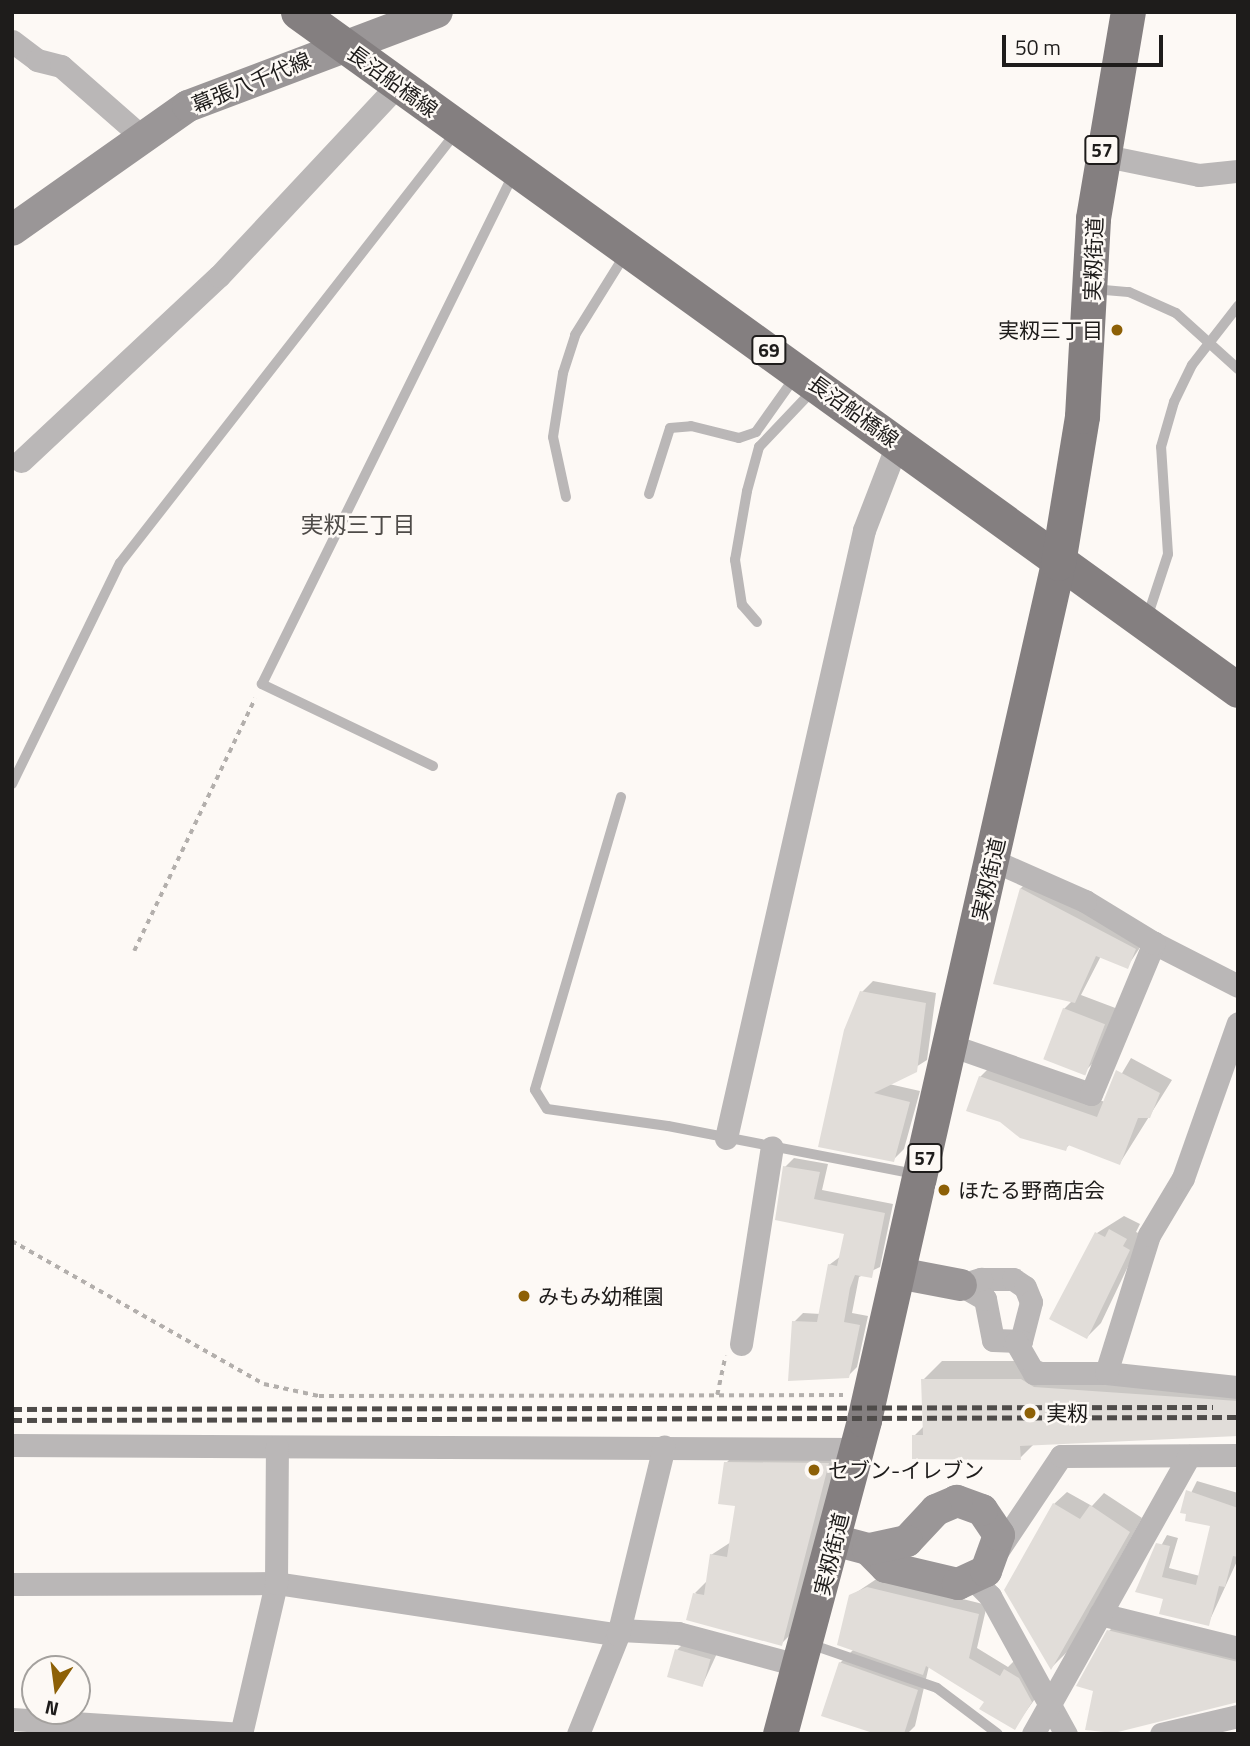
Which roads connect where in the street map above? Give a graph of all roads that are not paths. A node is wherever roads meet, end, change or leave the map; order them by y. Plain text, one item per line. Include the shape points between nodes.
1 (298, 12) edge
2 (436, 12) edge
3 (1128, 12) edge
4 (12, 41) edge
5 (344, 47) junction
6 (398, 85) junction
7 (459, 129) junction
8 (142, 137) junction
9 (1101, 155) junction
10 (516, 170) junction
11 (1238, 171) edge
12 (12, 230) edge
13 (628, 250) junction
14 (1093, 289) junction
15 (1238, 306) edge
16 (1210, 338) junction
17 (1238, 369) edge
18 (808, 378) junction
19 (898, 442) junction
20 (21, 461) dead end
21 (649, 494) dead end
22 (566, 497) dead end
23 (1058, 563) junction
24 (757, 622) dead end
25 (1145, 624) junction
26 (1238, 690) edge
27 (433, 766) dead end
28 (12, 784) edge
29 (621, 797) dead end
30 (992, 860) junction
31 (1154, 943) junction
32 (1238, 986) edge
33 (1238, 1023) edge
34 (950, 1045) junction
35 (726, 1138) junction
36 (772, 1147) junction
37 (920, 1176) junction
38 (898, 1273) junction
39 (961, 1285) junction
40 (1016, 1342) junction
41 (741, 1344) road end
42 (1106, 1373) junction
43 (1238, 1387) edge
44 (12, 1445) edge
45 (277, 1447) junction
46 (664, 1447) junction
47 (857, 1449) junction
48 (1238, 1455) edge
49 (1189, 1456) junction
50 (834, 1541) junction
51 (868, 1549) junction
52 (998, 1549) junction
53 (974, 1580) junction
54 (275, 1583) junction
55 (12, 1584) edge
56 (1100, 1614) junction
57 (619, 1632) junction
58 (1238, 1648) edge
59 (805, 1655) junction
60 (1049, 1700) junction
61 (1238, 1716) edge
62 (12, 1719) edge
63 (56, 1728) edge
64 (241, 1734) edge
65 (578, 1734) edge
66 (780, 1734) edge
67 (998, 1734) edge
68 (1033, 1734) edge
69 (1066, 1734) edge
70 (1161, 1734) edge

1 - 5 main road, 長沼船橋線 / 69
2 - 5 main road, 幕張八千代線
3 - 9 main road, 実籾街道 / 57
4 - 8 street via 37,60 61,66
5 - 6 main road, 長沼船橋線 / 69
5 - 8 main road, 幕張八千代線 via 212,94
6 - 7 main road, 長沼船橋線 / 69
6 - 20 street via 219,276
7 - 10 main road, 長沼船橋線 / 69
7 - 28 lane via 120,563
8 - 12 main road, 幕張八千代線
9 - 11 street via 1199,175
9 - 14 main road, 実籾街道 / 57
10 - 13 main road, 長沼船橋線 / 69
10 - 27 lane via 262,684
13 - 18 main road, 長沼船橋線 / 69
13 - 22 lane via 575,335 563,373 553,437
14 - 16 lane via 1129,292 1176,313
14 - 23 main road, 実籾街道 / 57 via 1082,416
15 - 16 lane
16 - 17 lane
16 - 25 lane via 1174,402 1161,447 1168,554
18 - 19 main road, 長沼船橋線 / 69
18 - 21 lane via 756,432 739,438 691,426 670,428
18 - 24 lane via 759,447 747,491 735,561 742,605
19 - 23 main road, 長沼船橋線 / 69
19 - 35 street via 864,530
23 - 25 main road, 長沼船橋線 / 69
23 - 30 main road, 実籾街道 / 57
25 - 26 main road, 長沼船橋線 / 69
29 - 35 lane via 535,1090 547,1110
30 - 31 street via 1085,901
30 - 34 main road, 実籾街道 / 57
31 - 32 street
31 - 34 street via 1091,1094
33 - 42 street via 1183,1178 1149,1235
34 - 37 main road, 実籾街道 / 57
35 - 36 lane
36 - 37 lane
36 - 41 street
37 - 38 main road, 実籾街道 / 57
38 - 39 main road
38 - 47 main road, 実籾街道 / 57
39 - 40 street via 985,1299 993,1340
39 - 40 street via 1020,1281 1031,1302 1025,1335
40 - 42 street via 1034,1373
42 - 43 street
44 - 45 street
45 - 46 street
45 - 54 street
46 - 47 street
46 - 57 street
47 - 50 main road, 実籾街道 / 57
48 - 49 street
49 - 52 street via 1061,1456
49 - 56 street
50 - 51 main road
50 - 59 main road, 実籾街道 / 57
51 - 52 main road via 907,1541 936,1510 957,1501 992,1520
51 - 53 main road via 886,1567 958,1584
52 - 53 main road
53 - 60 street
54 - 55 street
54 - 57 street
54 - 64 street
56 - 58 street
56 - 60 street
57 - 59 street via 678,1633
57 - 65 street
59 - 66 main road, 実籾街道 / 57
59 - 67 lane via 937,1688
60 - 68 street
60 - 69 street
61 - 70 street
62 - 63 street
63 - 64 street

